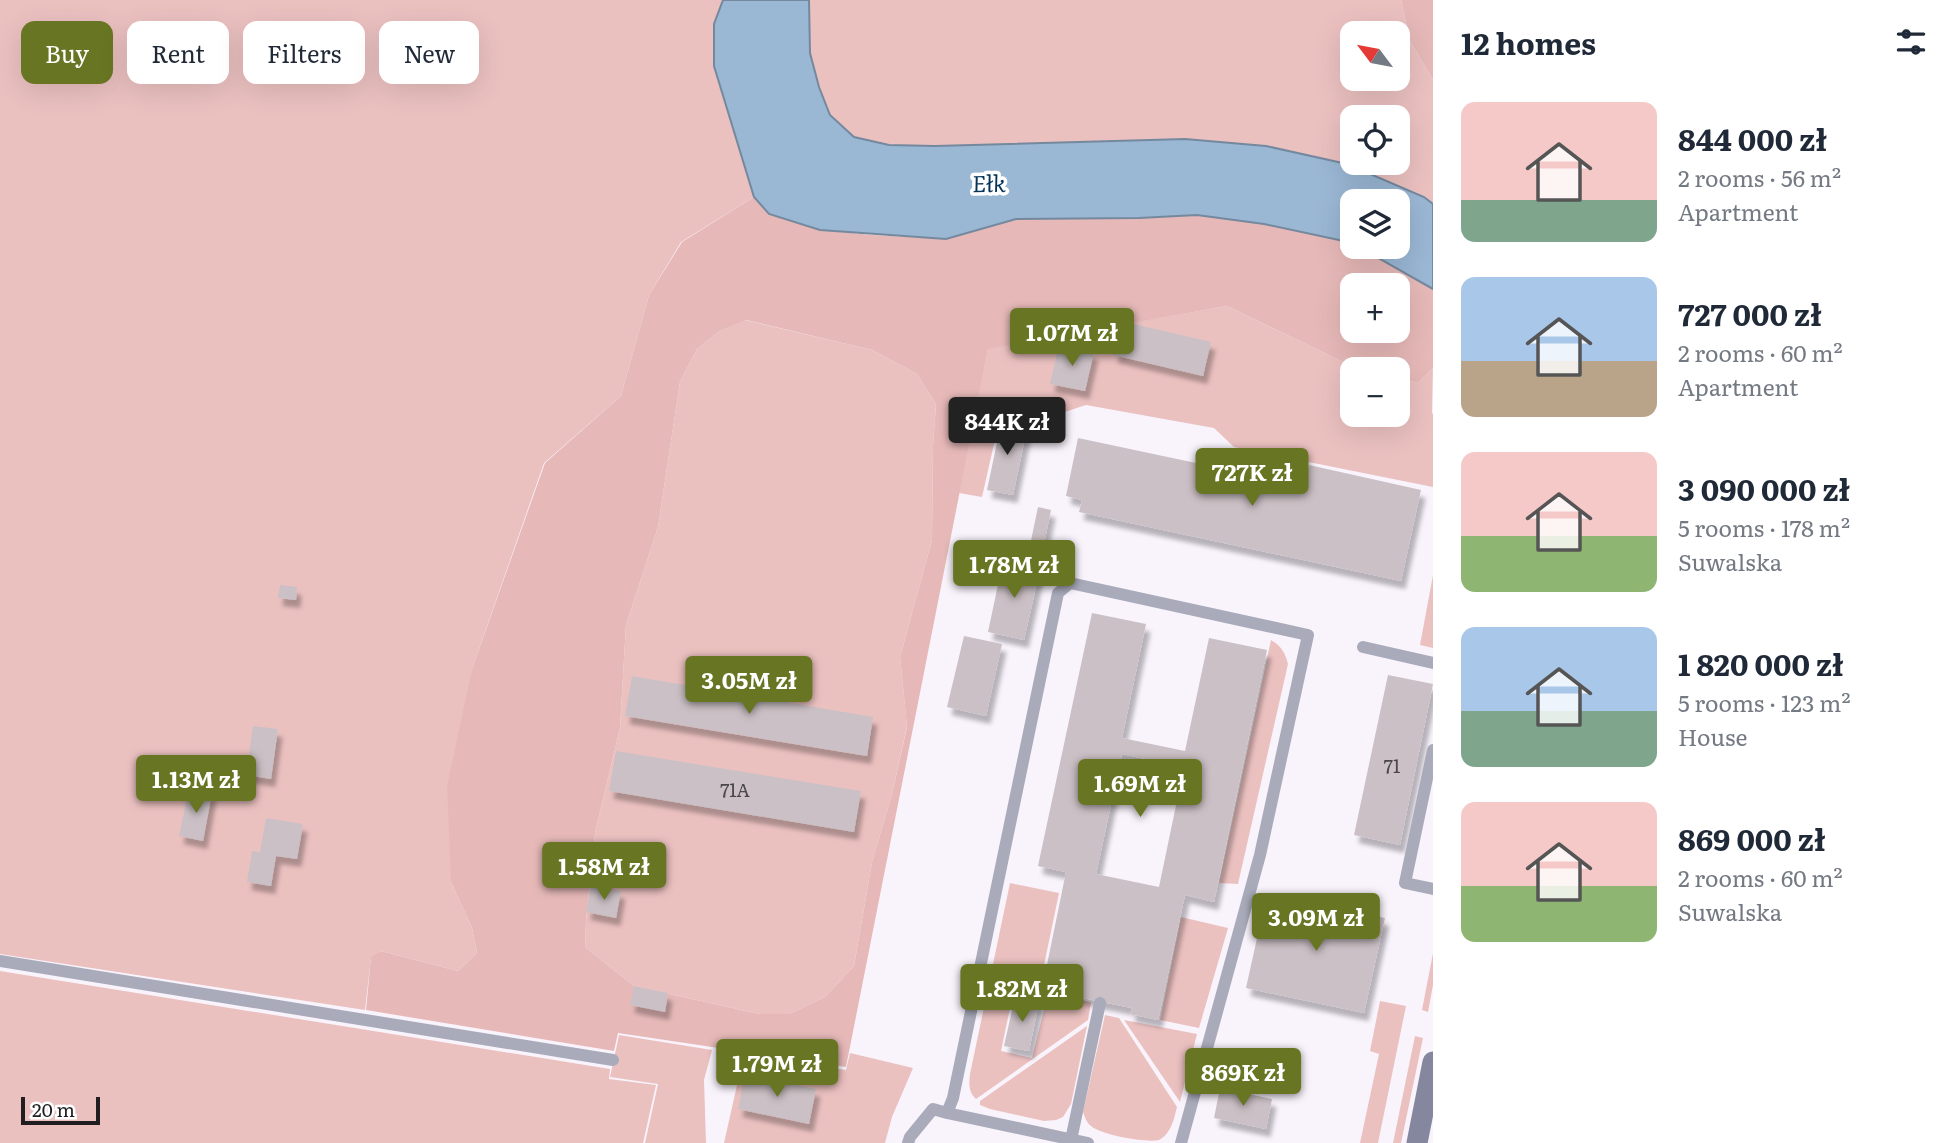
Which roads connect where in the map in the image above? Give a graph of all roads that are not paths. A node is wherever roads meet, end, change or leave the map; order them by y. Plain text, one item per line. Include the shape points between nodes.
1 (1363, 647) dead end
2 (1433, 663) edge
3 (1433, 750) edge
4 (1433, 889) edge
5 (0, 961) edge
6 (1100, 1003) dead end
7 (613, 1060) dead end
8 (1433, 1062) edge
9 (947, 1113) junction
10 (1072, 1140) junction
11 (908, 1143) edge
12 (1087, 1143) edge
13 (1181, 1143) edge
14 (1417, 1143) edge

1 - 2 lane
3 - 4 lane via 1405,883
5 - 7 lane
6 - 10 lane
8 - 14 street
9 - 10 lane
9 - 11 lane via 933,1109
9 - 13 lane via 1058,593 1070,583 1308,635 1260,855
10 - 12 lane

